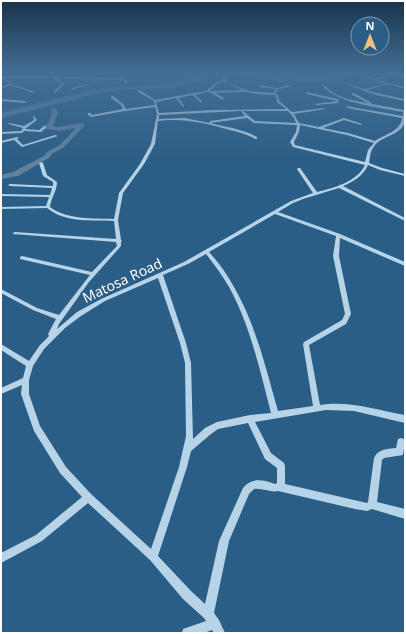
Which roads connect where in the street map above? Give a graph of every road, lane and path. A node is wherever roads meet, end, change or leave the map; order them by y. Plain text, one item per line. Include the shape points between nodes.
1 (20, 102) edge
2 (25, 102) dead end
3 (117, 102) edge
4 (153, 102) edge
5 (164, 102) edge
6 (180, 102) edge
7 (279, 102) edge
8 (335, 102) edge
9 (355, 102) edge
10 (368, 102) edge
11 (156, 104) junction
12 (316, 104) dead end
13 (183, 106) dead end
14 (376, 106) junction
15 (347, 107) dead end
16 (324, 109) dead end
17 (125, 110) junction
18 (289, 110) junction
19 (242, 112) junction
20 (292, 113) junction
21 (404, 113) edge
22 (89, 114) dead end
23 (158, 114) junction
24 (246, 116) junction
25 (34, 117) dead end
26 (157, 120) junction
27 (208, 122) junction
28 (9, 124) dead end
29 (298, 124) junction
30 (361, 124) dead end
31 (44, 127) dead end
32 (320, 128) junction
33 (24, 130) junction
34 (1, 133) edge
35 (56, 136) dead end
36 (256, 138) dead end
37 (15, 139) junction
38 (1, 142) edge
39 (375, 142) junction
40 (41, 163) dead end
41 (368, 164) junction
42 (299, 168) dead end
43 (405, 175) edge
44 (10, 185) dead end
45 (55, 187) junction
46 (342, 187) junction
47 (315, 193) junction
48 (1, 195) edge
49 (50, 196) junction
50 (48, 207) junction
51 (1, 208) edge
52 (274, 212) junction
53 (116, 220) junction
54 (405, 220) edge
55 (15, 233) dead end
56 (338, 235) junction
57 (120, 241) junction
58 (207, 252) junction
59 (22, 258) dead end
60 (405, 264) edge
61 (94, 274) junction
62 (160, 276) junction
63 (1, 291) edge
64 (60, 318) junction
65 (49, 338) junction
66 (1, 347) edge
67 (30, 364) junction
68 (26, 380) junction
69 (1, 391) edge
70 (317, 408) junction
71 (275, 415) junction
72 (250, 419) junction
73 (405, 419) edge
74 (401, 442) dead end
75 (188, 448) junction
76 (278, 488) junction
77 (88, 497) junction
78 (372, 505) junction
79 (405, 514) edge
80 (153, 557) junction
81 (1, 558) edge
82 (208, 614) junction
83 (217, 628) edge
84 (187, 633) edge

1 - 2 street
3 - 17 street
4 - 11 street
5 - 11 street
6 - 13 street
7 - 18 street
8 - 12 street
9 - 14 street
10 - 14 street
11 - 17 street
11 - 23 street
14 - 21 street
15 - 21 street
16 - 20 street
17 - 22 street via 91,116
18 - 19 street
18 - 20 street
19 - 23 street
19 - 24 street
20 - 29 street
21 - 39 street via 403,123 397,132
23 - 26 street
24 - 27 street
24 - 29 street via 254,122
25 - 33 street via 36,120
26 - 27 street via 181,118
26 - 53 street via 149,153 121,193
27 - 36 street
28 - 33 street
29 - 32 street
29 - 41 street via 298,134 292,142 294,146
30 - 32 street via 344,119
31 - 33 street via 38,131
32 - 39 street
33 - 34 street
33 - 37 street
35 - 37 street via 22,146
37 - 38 street
39 - 41 street via 369,150
40 - 45 street via 45,176 54,182
41 - 43 street
41 - 46 street, Matosa Road via 362,172
42 - 47 street
44 - 45 street
45 - 49 street
46 - 47 street, Matosa Road
46 - 54 street
47 - 52 street, Matosa Road
48 - 49 street
49 - 50 street
50 - 51 street
50 - 53 street via 52,212 72,217
52 - 56 street
52 - 58 street, Matosa Road
53 - 57 street
55 - 57 street
56 - 60 street
56 - 70 street via 336,256 348,314 344,322 306,344
57 - 61 street via 116,251
58 - 62 street, Matosa Road
58 - 71 street via 227,277 246,320 257,349
59 - 61 street
61 - 64 street
62 - 65 street, Matosa Road via 104,300 79,314
62 - 75 street via 184,343 188,363
63 - 64 street via 35,309
64 - 65 street
65 - 67 street, Matosa Road
66 - 67 street
67 - 68 street, Matosa Road
68 - 69 street
68 - 77 street, Matosa Road via 26,394 37,428 63,470
70 - 71 street
70 - 73 street via 354,408
71 - 72 street
72 - 75 street via 217,426
72 - 76 street via 268,456 281,466 282,482
74 - 78 street via 400,452 382,454 378,458
75 - 80 street via 184,468
76 - 78 street via 355,505
76 - 82 street via 255,483 246,491 224,541
77 - 80 street, Matosa Road
77 - 81 street via 39,538
78 - 79 street
80 - 82 street, Matosa Road
82 - 83 street, Matosa Road
83 - 84 street

